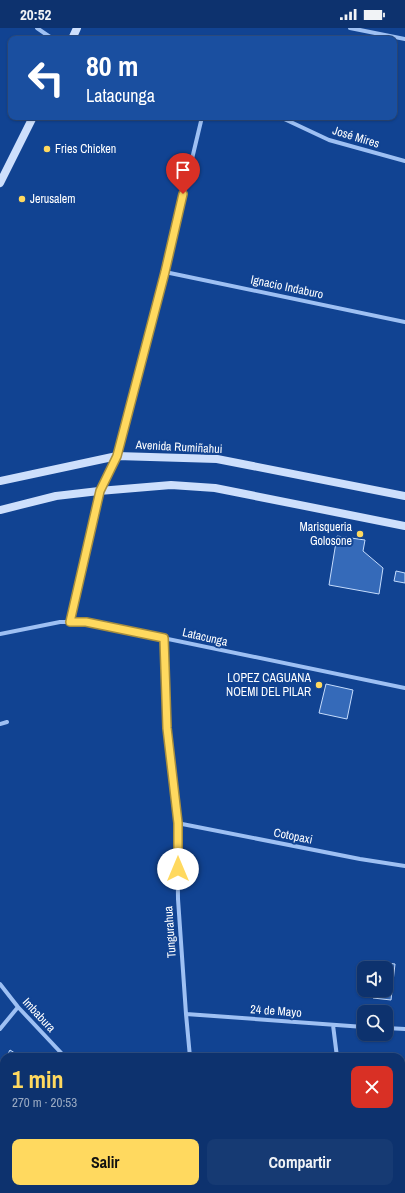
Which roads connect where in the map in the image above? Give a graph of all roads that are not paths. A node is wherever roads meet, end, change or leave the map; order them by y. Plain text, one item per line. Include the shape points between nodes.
1 (37, 28) edge
2 (350, 28) edge
3 (49, 36) edge
4 (390, 36) edge
5 (32, 120) edge
6 (201, 120) edge
7 (287, 120) edge
8 (405, 161) edge
9 (0, 183) edge
10 (165, 272) junction
11 (405, 322) edge
12 (117, 456) junction
13 (0, 481) edge
14 (100, 491) junction
15 (405, 496) edge
16 (0, 510) edge
17 (405, 526) edge
18 (70, 622) junction
19 (0, 634) edge
20 (164, 638) junction
21 (405, 688) edge
22 (7, 722) dead end
23 (0, 724) edge
24 (178, 823) junction
25 (405, 866) edge
26 (0, 984) edge
27 (18, 1008) junction
28 (186, 1014) junction
29 (333, 1026) junction
30 (357, 1027) edge
31 (393, 1028) edge
32 (0, 1029) edge
33 (405, 1029) edge
34 (61, 1053) edge
35 (190, 1053) edge
36 (336, 1053) edge

1 - 3 street
2 - 4 street
5 - 9 main road
6 - 10 street
7 - 8 street, José Mires via 330,140
10 - 11 street, Ignacio Indaburo
10 - 12 street
12 - 13 main road, Avenida Rumiñahui
12 - 14 street
12 - 15 main road, Avenida Rumiñahui via 217,459
14 - 16 main road via 56,496
14 - 17 main road via 170,485 215,488
14 - 18 street
18 - 19 street, Latacunga
18 - 20 street, Latacunga via 86,622
20 - 21 street, Latacunga
20 - 24 street, Tungurahua via 167,728
22 - 23 street
24 - 25 street, Cotopaxi
24 - 28 street, Tungurahua via 178,899
26 - 27 street, Imbabura
27 - 32 street
27 - 34 street, Imbabura
28 - 29 street, 24 de Mayo
28 - 35 street, Tungurahua
29 - 30 street, 24 de Mayo
29 - 36 street
31 - 33 street

